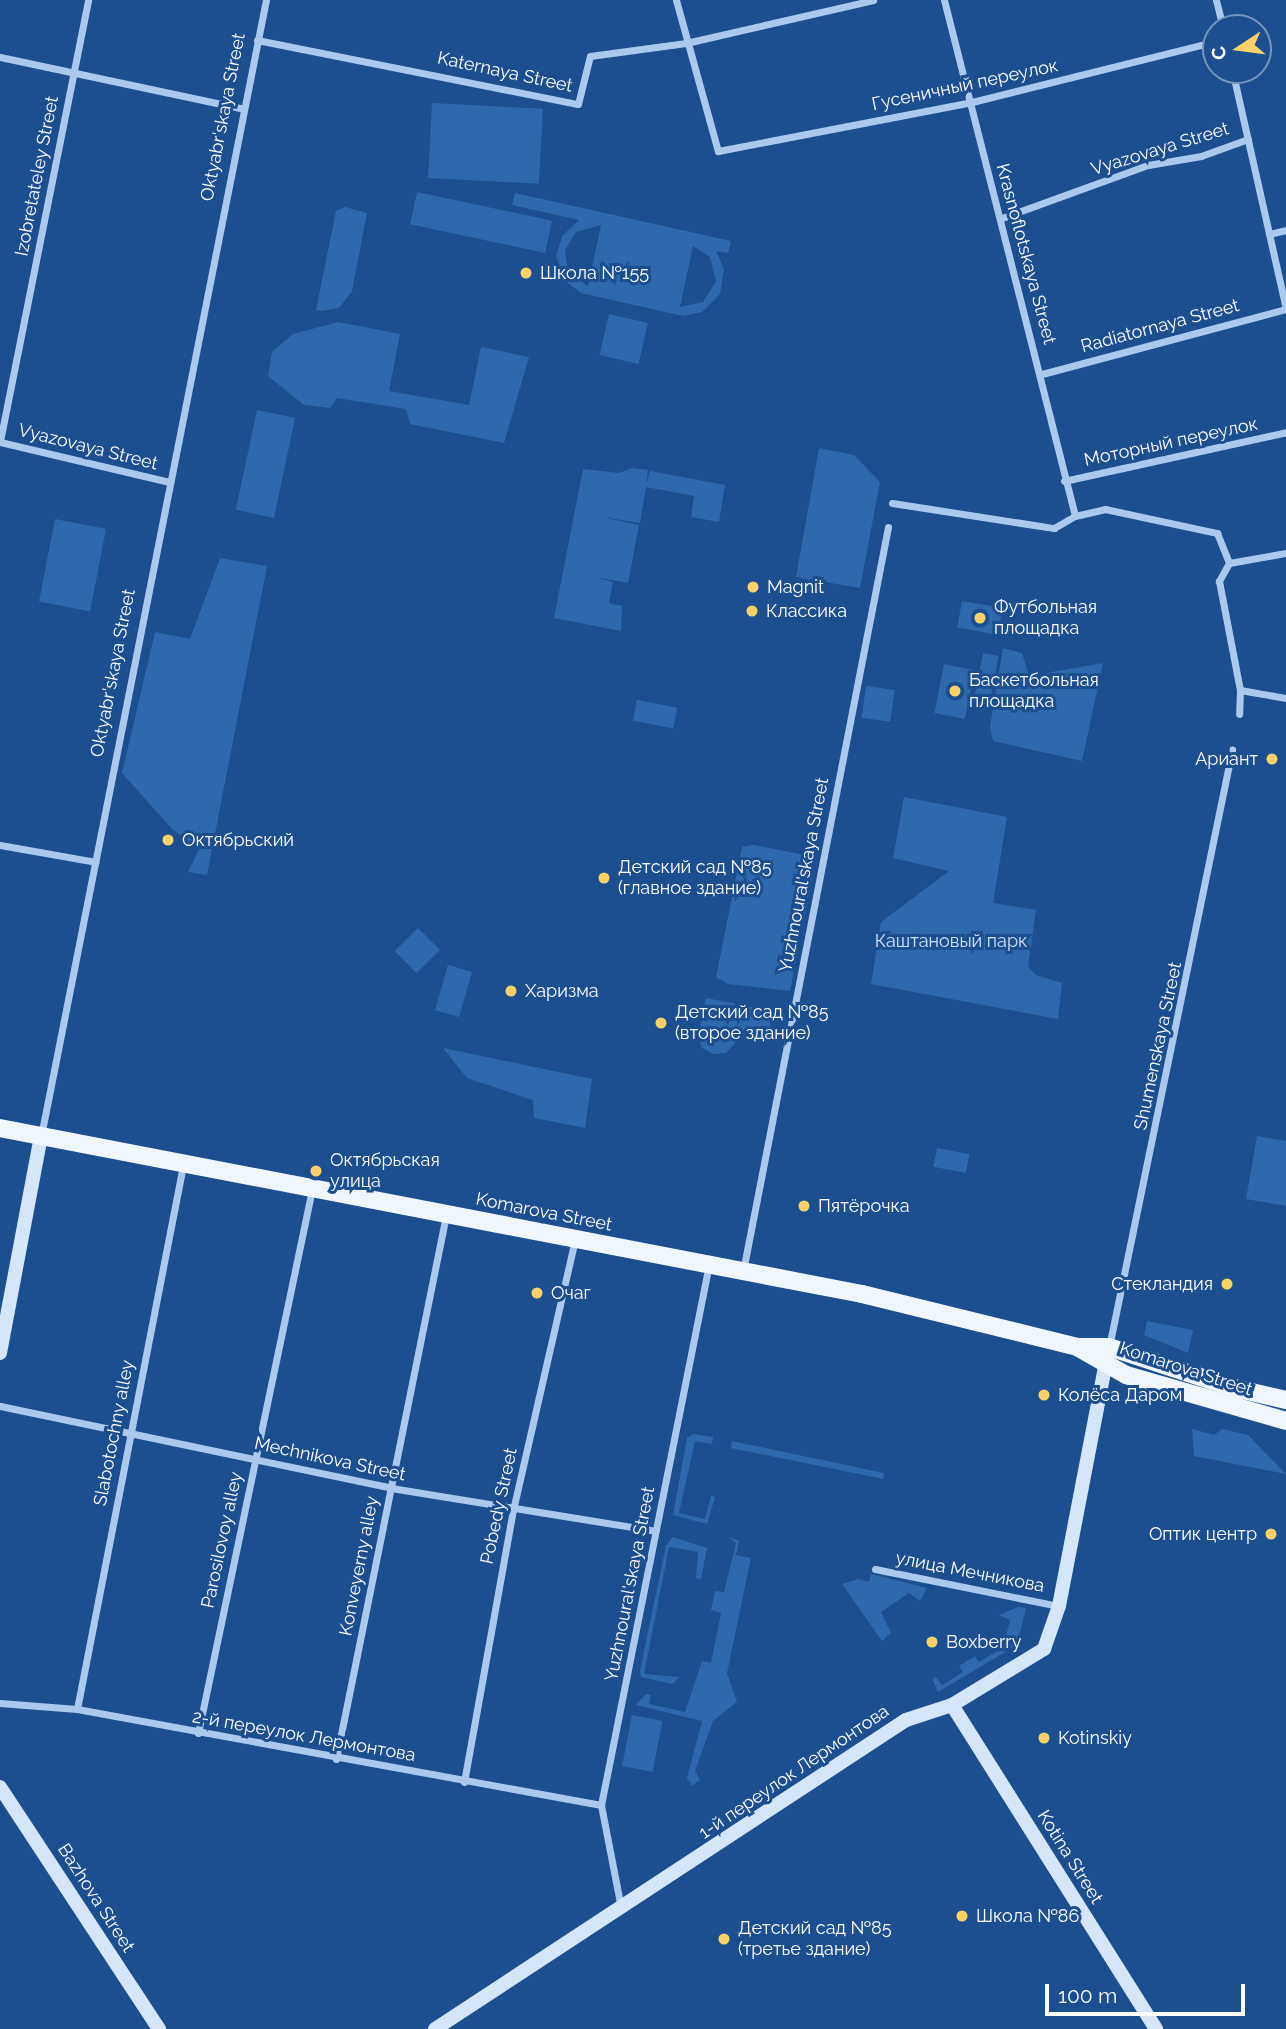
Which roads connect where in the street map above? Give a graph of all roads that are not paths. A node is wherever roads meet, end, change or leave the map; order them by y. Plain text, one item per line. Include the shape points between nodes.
1 (88, 0) edge
2 (266, 0) edge
3 (676, 0) edge
4 (873, 0) edge
5 (944, 0) edge
6 (257, 40) junction
7 (686, 43) junction
8 (1202, 44) edge
9 (0, 57) edge
10 (74, 72) junction
11 (1235, 84) edge
12 (968, 103) junction
13 (244, 109) junction
14 (1248, 139) junction
15 (1002, 218) junction
16 (1286, 230) edge
17 (1269, 234) junction
18 (1286, 309) edge
19 (1042, 374) junction
20 (1286, 432) edge
21 (0, 441) edge
22 (1063, 481) junction
23 (169, 482) junction
24 (892, 503) dead end
25 (1075, 516) junction
26 (888, 527) dead end
27 (1286, 553) edge
28 (1229, 563) junction
29 (1240, 690) junction
30 (1286, 698) edge
31 (1239, 714) dead end
32 (1232, 750) dead end
33 (0, 845) edge
34 (96, 862) junction
35 (0, 1128) edge
36 (41, 1137) junction
37 (184, 1164) junction
38 (312, 1189) junction
39 (447, 1214) junction
40 (575, 1239) junction
41 (709, 1265) junction
42 (743, 1271) junction
43 (1077, 1347) junction
44 (1109, 1347) junction
45 (0, 1353) edge
46 (1105, 1366) junction
47 (1286, 1400) edge
48 (0, 1406) edge
49 (1286, 1421) edge
50 (130, 1433) junction
51 (255, 1460) junction
52 (391, 1488) junction
53 (513, 1510) junction
54 (656, 1531) junction
55 (875, 1569) dead end
56 (1059, 1606) junction
57 (0, 1703) edge
58 (952, 1705) junction
59 (77, 1709) junction
60 (198, 1733) junction
61 (336, 1759) junction
62 (464, 1782) junction
63 (0, 1787) edge
64 (601, 1805) junction
65 (621, 1909) junction
66 (159, 2029) edge
67 (435, 2029) edge
68 (1156, 2029) edge

1 - 10 street, Izobretateley Street
2 - 6 street, Oktyabr'skaya Street
3 - 7 street
4 - 7 street, Katernaya Street
5 - 12 street, Krasnoflotskaya Street
6 - 7 street, Katernaya Street via 578,104 590,56
6 - 13 street, Oktyabr'skaya Street
7 - 12 street, Гусеничный переулок via 718,150
8 - 12 street, Гусеничный переулок
9 - 10 street
10 - 13 street
10 - 21 street, Izobretateley Street
11 - 14 street
12 - 15 street, Krasnoflotskaya Street
13 - 23 street, Oktyabr'skaya Street
14 - 15 street, Vyazovaya Street via 1201,156 1148,165
14 - 17 street
15 - 19 street, Krasnoflotskaya Street
16 - 17 street
17 - 18 street
18 - 19 street, Radiatornaya Street
19 - 22 street, Krasnoflotskaya Street
20 - 22 street, Моторный переулок
21 - 23 street, Vyazovaya Street
22 - 25 street, Krasnoflotskaya Street
23 - 34 street, Oktyabr'skaya Street
24 - 25 street via 1055,528
25 - 28 street via 1105,509 1217,533
26 - 42 street, Yuzhnoural'skaya Street
27 - 28 street
28 - 29 street via 1219,581
29 - 30 street
29 - 31 street
32 - 44 street, Shumenskaya Street
33 - 34 street
34 - 36 street, Oktyabr'skaya Street
35 - 36 main road, Komarova Street
36 - 37 main road, Komarova Street
36 - 45 street, Oktyabr'skaya Street
37 - 38 main road, Komarova Street
37 - 50 street, Slabotochny alley
38 - 39 main road, Komarova Street
38 - 51 street, Parosilovoy alley
39 - 40 main road, Komarova Street
39 - 52 street, Konveyerny alley
40 - 41 main road, Komarova Street
40 - 53 street, Pobedy Street
41 - 42 main road, Komarova Street
41 - 54 street, Yuzhnoural'skaya Street
42 - 43 main road, Komarova Street via 887,1299
43 - 44 main road, Komarova Street
43 - 46 main road, Komarova Street
44 - 46 main road
44 - 47 main road, Komarova Street
46 - 49 main road, Komarova Street
46 - 56 street, 1-й переулок Лермонтова
48 - 50 street, Mechnikova Street
50 - 51 street, Mechnikova Street
50 - 59 street, Slabotochny alley
51 - 52 street, Mechnikova Street
51 - 60 street, Parosilovoy alley
52 - 53 street, Mechnikova Street
52 - 61 street, Konveyerny alley
53 - 54 street, Mechnikova Street
53 - 62 street, Pobedy Street
54 - 64 street, Yuzhnoural'skaya Street
55 - 56 street, улица Мечникова
56 - 58 street, 1-й переулок Лермонтова via 1044,1649
57 - 59 street, 2-й переулок Лермонтова
58 - 65 street, 1-й переулок Лермонтова via 906,1720
58 - 68 street, Kotina Street
59 - 60 street, 2-й переулок Лермонтова
60 - 61 street, 2-й переулок Лермонтова
61 - 62 street, 2-й переулок Лермонтова
62 - 64 street, 2-й переулок Лермонтова
63 - 66 street, Bazhova Street
64 - 65 street, Yuzhnoural'skaya Street
65 - 67 street, 1-й переулок Лермонтова

